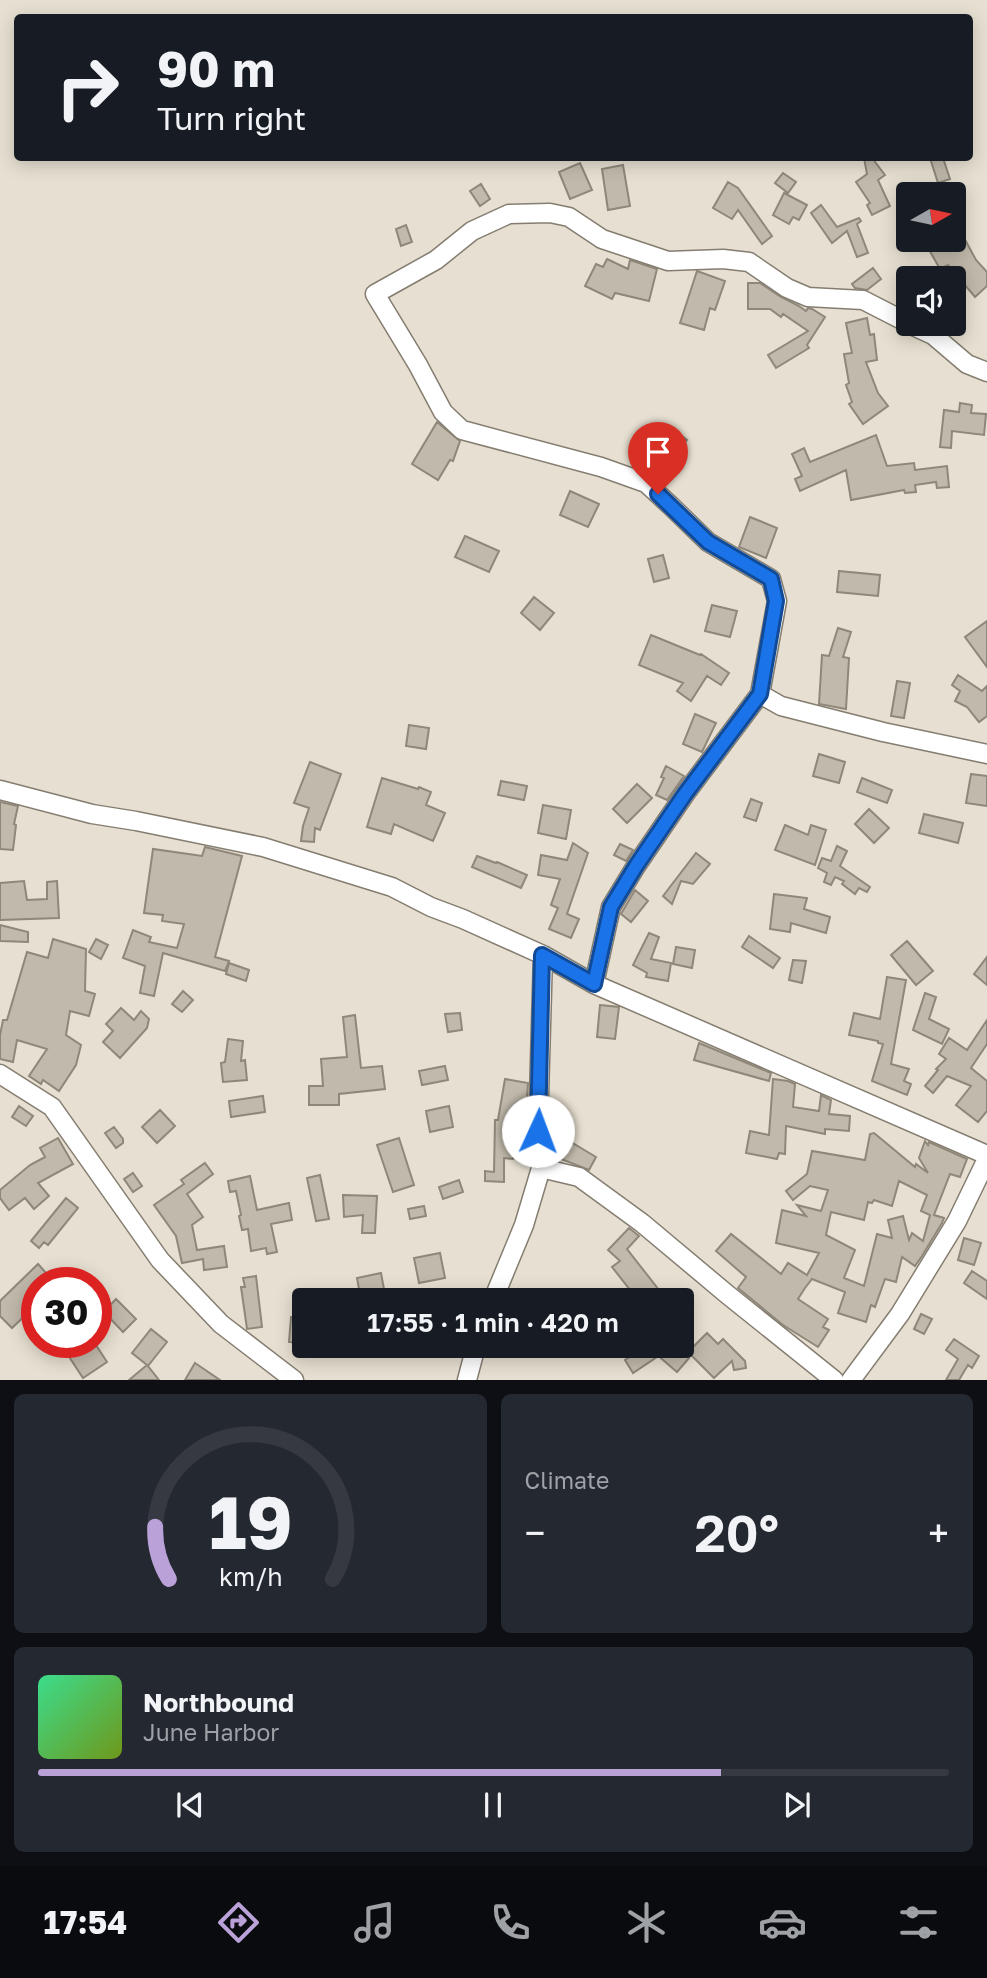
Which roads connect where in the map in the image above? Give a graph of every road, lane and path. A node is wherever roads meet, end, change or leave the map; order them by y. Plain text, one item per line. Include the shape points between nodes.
1 (896, 316) edge
2 (934, 336) edge
3 (987, 372) edge
4 (760, 694) junction
5 (987, 754) edge
6 (0, 790) edge
7 (542, 955) junction
8 (594, 984) junction
9 (0, 1074) edge
10 (987, 1157) edge
11 (541, 1168) junction
12 (498, 1288) edge
13 (473, 1358) edge
14 (294, 1380) edge
15 (467, 1380) edge
16 (834, 1380) edge
17 (851, 1380) edge

1 - 4 street via 863,300 808,297 749,262 668,261 602,239 569,217 550,213 509,214 472,231 436,260 375,294 443,412 462,430 646,483 708,542 771,579 776,601
2 - 3 street via 967,364
4 - 5 street via 781,706
4 - 8 street via 685,794 611,907
6 - 7 street via 81,812 309,860 392,887
7 - 8 street
7 - 11 street
8 - 10 street
9 - 14 street via 52,1107 160,1260 221,1324
10 - 17 street via 957,1221 900,1314
11 - 12 street
11 - 16 street via 590,1184
13 - 15 street

